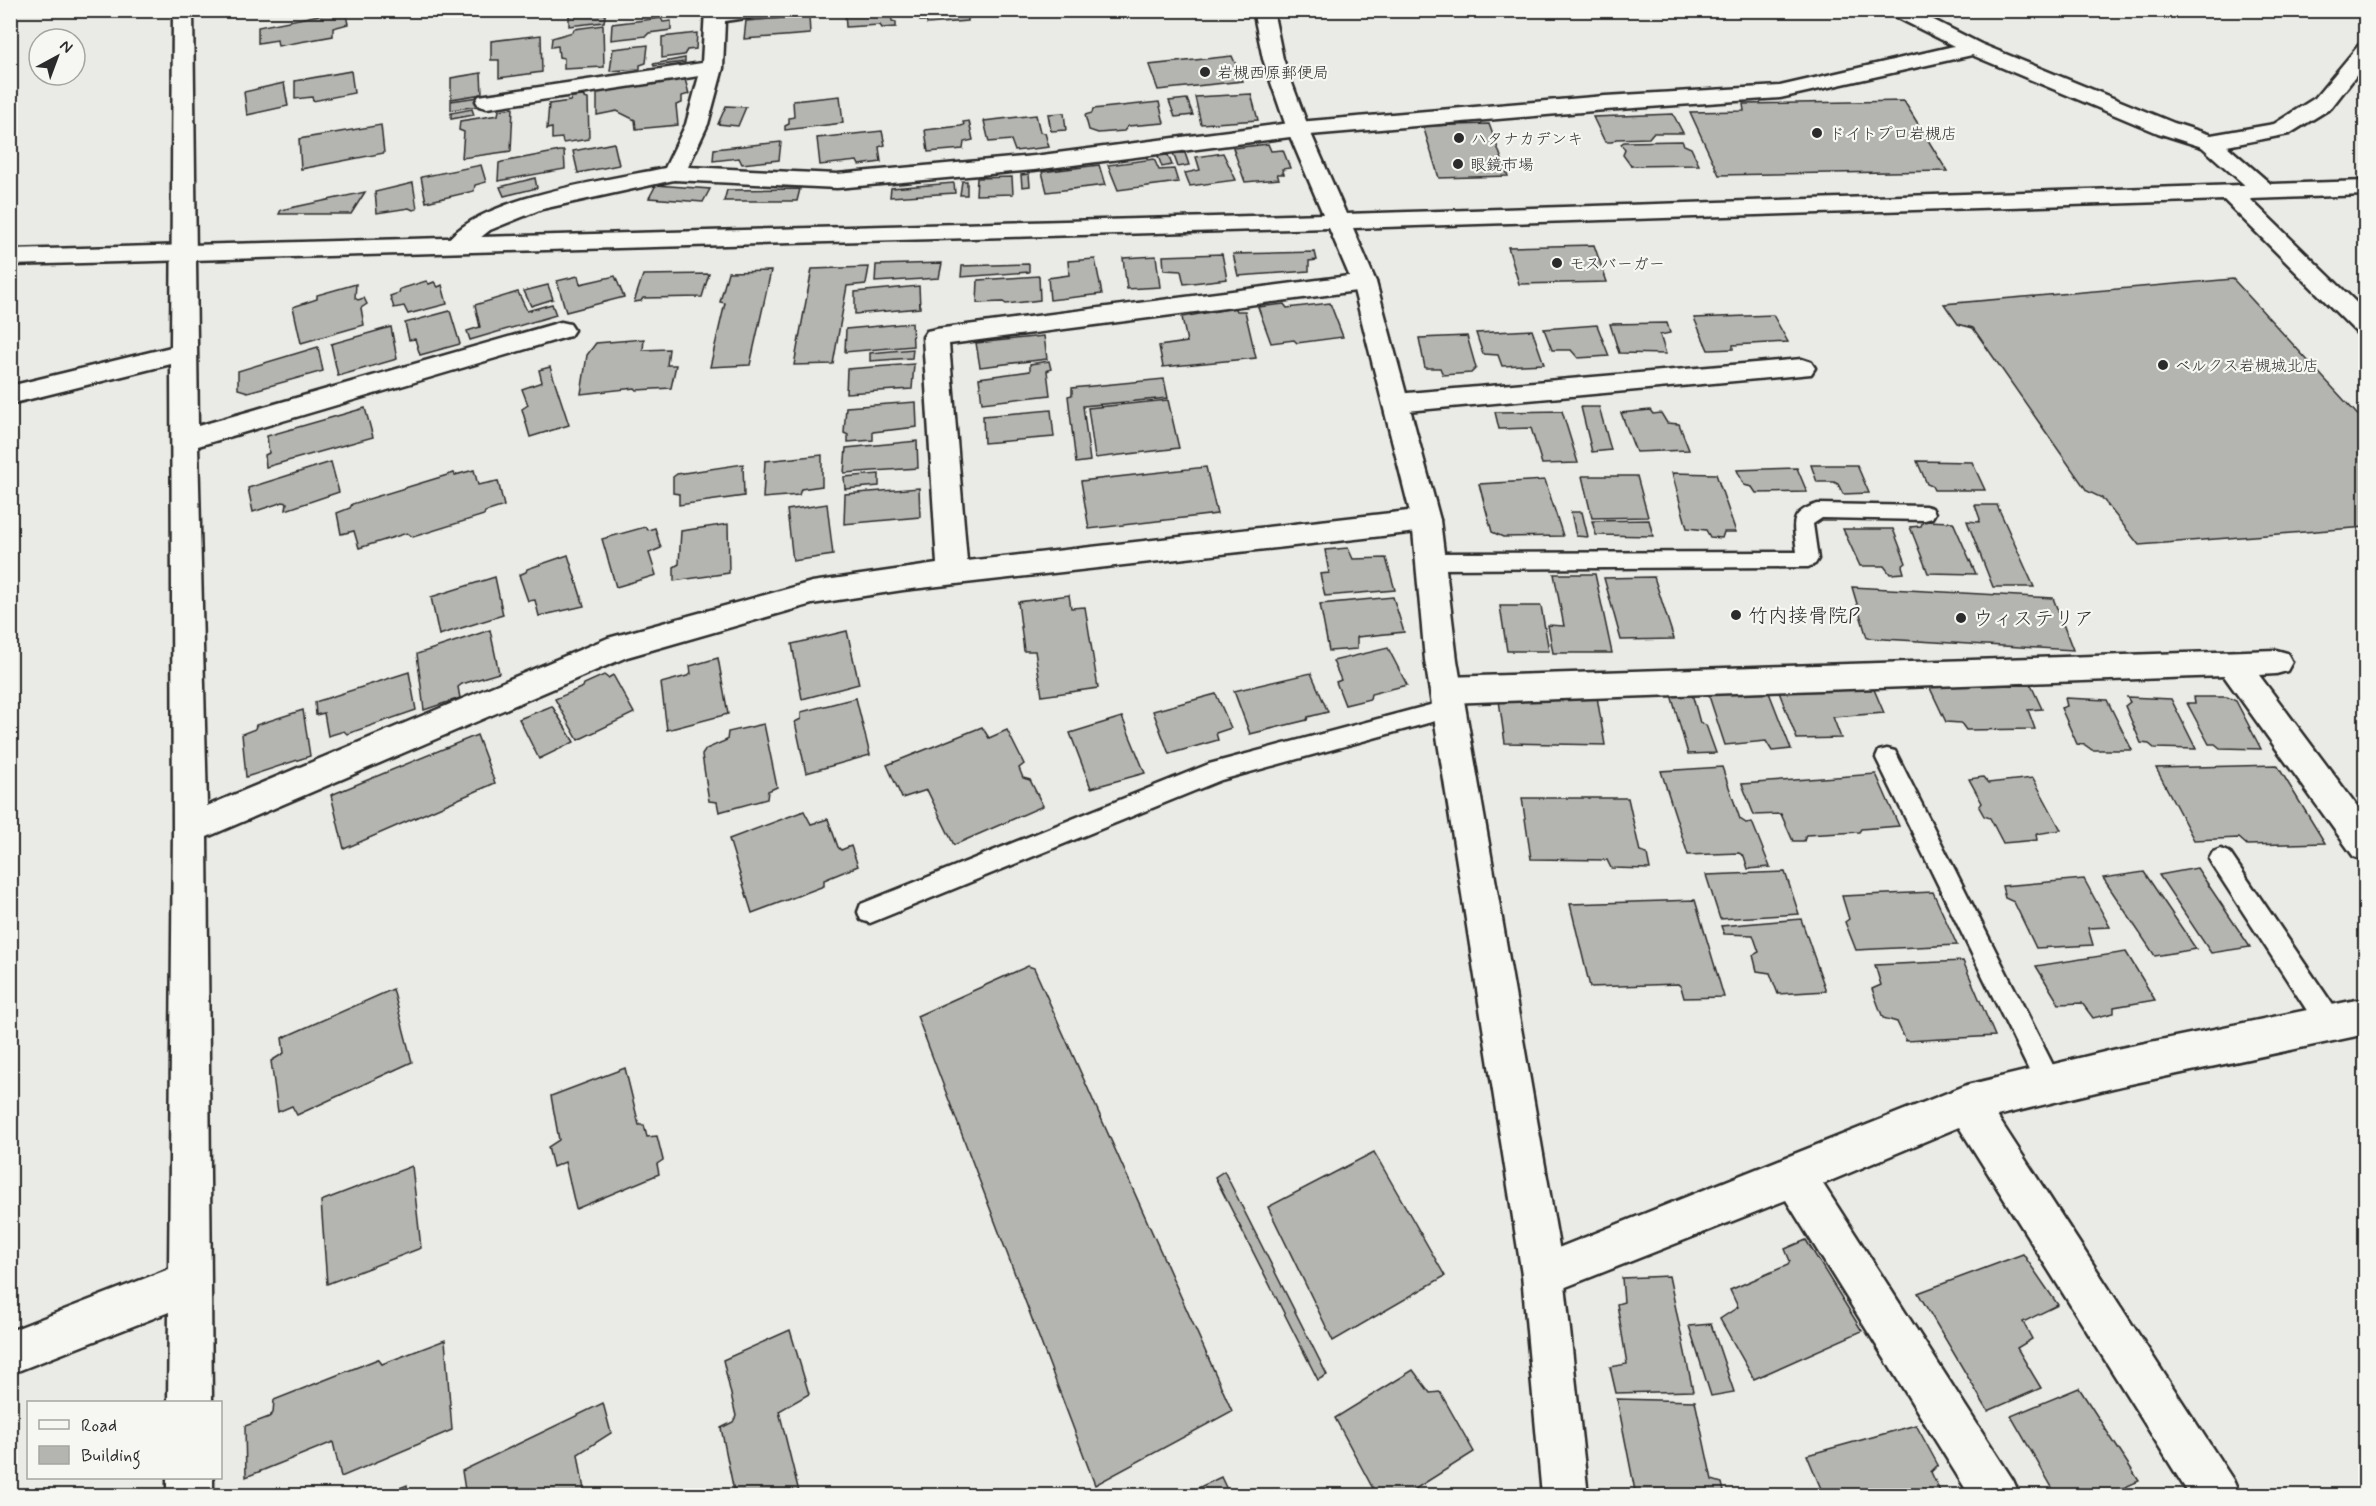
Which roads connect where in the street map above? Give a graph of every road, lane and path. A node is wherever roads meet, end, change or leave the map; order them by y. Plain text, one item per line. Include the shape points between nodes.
1 (183, 10) edge
2 (768, 10) edge
3 (1263, 10) edge
4 (1896, 10) edge
5 (715, 13) edge
6 (1974, 48) junction
7 (2366, 49) edge
8 (712, 68) junction
9 (487, 101) dead end
10 (1298, 129) junction
11 (2210, 142) junction
12 (674, 174) junction
13 (2366, 188) edge
14 (2265, 191) junction
15 (2230, 192) junction
16 (1339, 221) junction
17 (456, 245) junction
18 (184, 253) junction
19 (10, 258) edge
20 (1364, 282) junction
21 (2366, 327) edge
22 (561, 330) dead end
23 (185, 352) junction
24 (1802, 368) dead end
25 (10, 395) edge
26 (1396, 403) junction
27 (183, 440) junction
28 (1925, 513) dead end
29 (1426, 520) junction
30 (1430, 561) junction
31 (953, 573) junction
32 (2276, 662) dead end
33 (2232, 663) junction
34 (1447, 699) junction
35 (1887, 759) dead end
36 (190, 829) junction
37 (2366, 846) edge
38 (2221, 859) dead end
39 (870, 912) dead end
40 (2348, 1020) edge
41 (2050, 1086) junction
42 (1967, 1104) junction
43 (1794, 1176) junction
44 (1544, 1275) junction
45 (191, 1282) junction
46 (10, 1353) edge
47 (190, 1401) edge
48 (190, 1479) edge
49 (190, 1496) edge
50 (1564, 1496) edge
51 (1997, 1496) edge
52 (2217, 1496) edge

1 - 18 street
2 - 5 street
3 - 10 street via 1273,59
4 - 6 street
5 - 8 street
6 - 10 street via 1780,92
6 - 11 street via 2166,128
7 - 11 street via 2323,103 2282,129
8 - 9 street
8 - 12 street via 697,124
10 - 12 street via 1034,163 837,181
10 - 16 street
11 - 14 street
12 - 17 street via 535,204 482,225
13 - 14 street
14 - 15 street
15 - 16 street
15 - 21 street
16 - 17 street
16 - 20 street
17 - 18 street
18 - 19 street
18 - 23 street
20 - 26 street
20 - 31 street via 936,337
22 - 27 street
23 - 25 street
23 - 27 street
24 - 26 street
26 - 29 street
27 - 36 street
28 - 30 lane via 1818,511 1803,521 1808,559
29 - 30 street
29 - 31 street
30 - 34 street
31 - 36 street via 813,593 619,646
32 - 33 street
33 - 34 street
33 - 37 street
34 - 39 lane via 1217,771
34 - 44 street
35 - 41 lane
36 - 45 street
38 - 40 lane
40 - 41 street via 2121,1067
41 - 42 street
42 - 43 street
42 - 52 street
43 - 44 street
43 - 51 street
44 - 50 street
45 - 46 street
45 - 47 street
48 - 49 street

